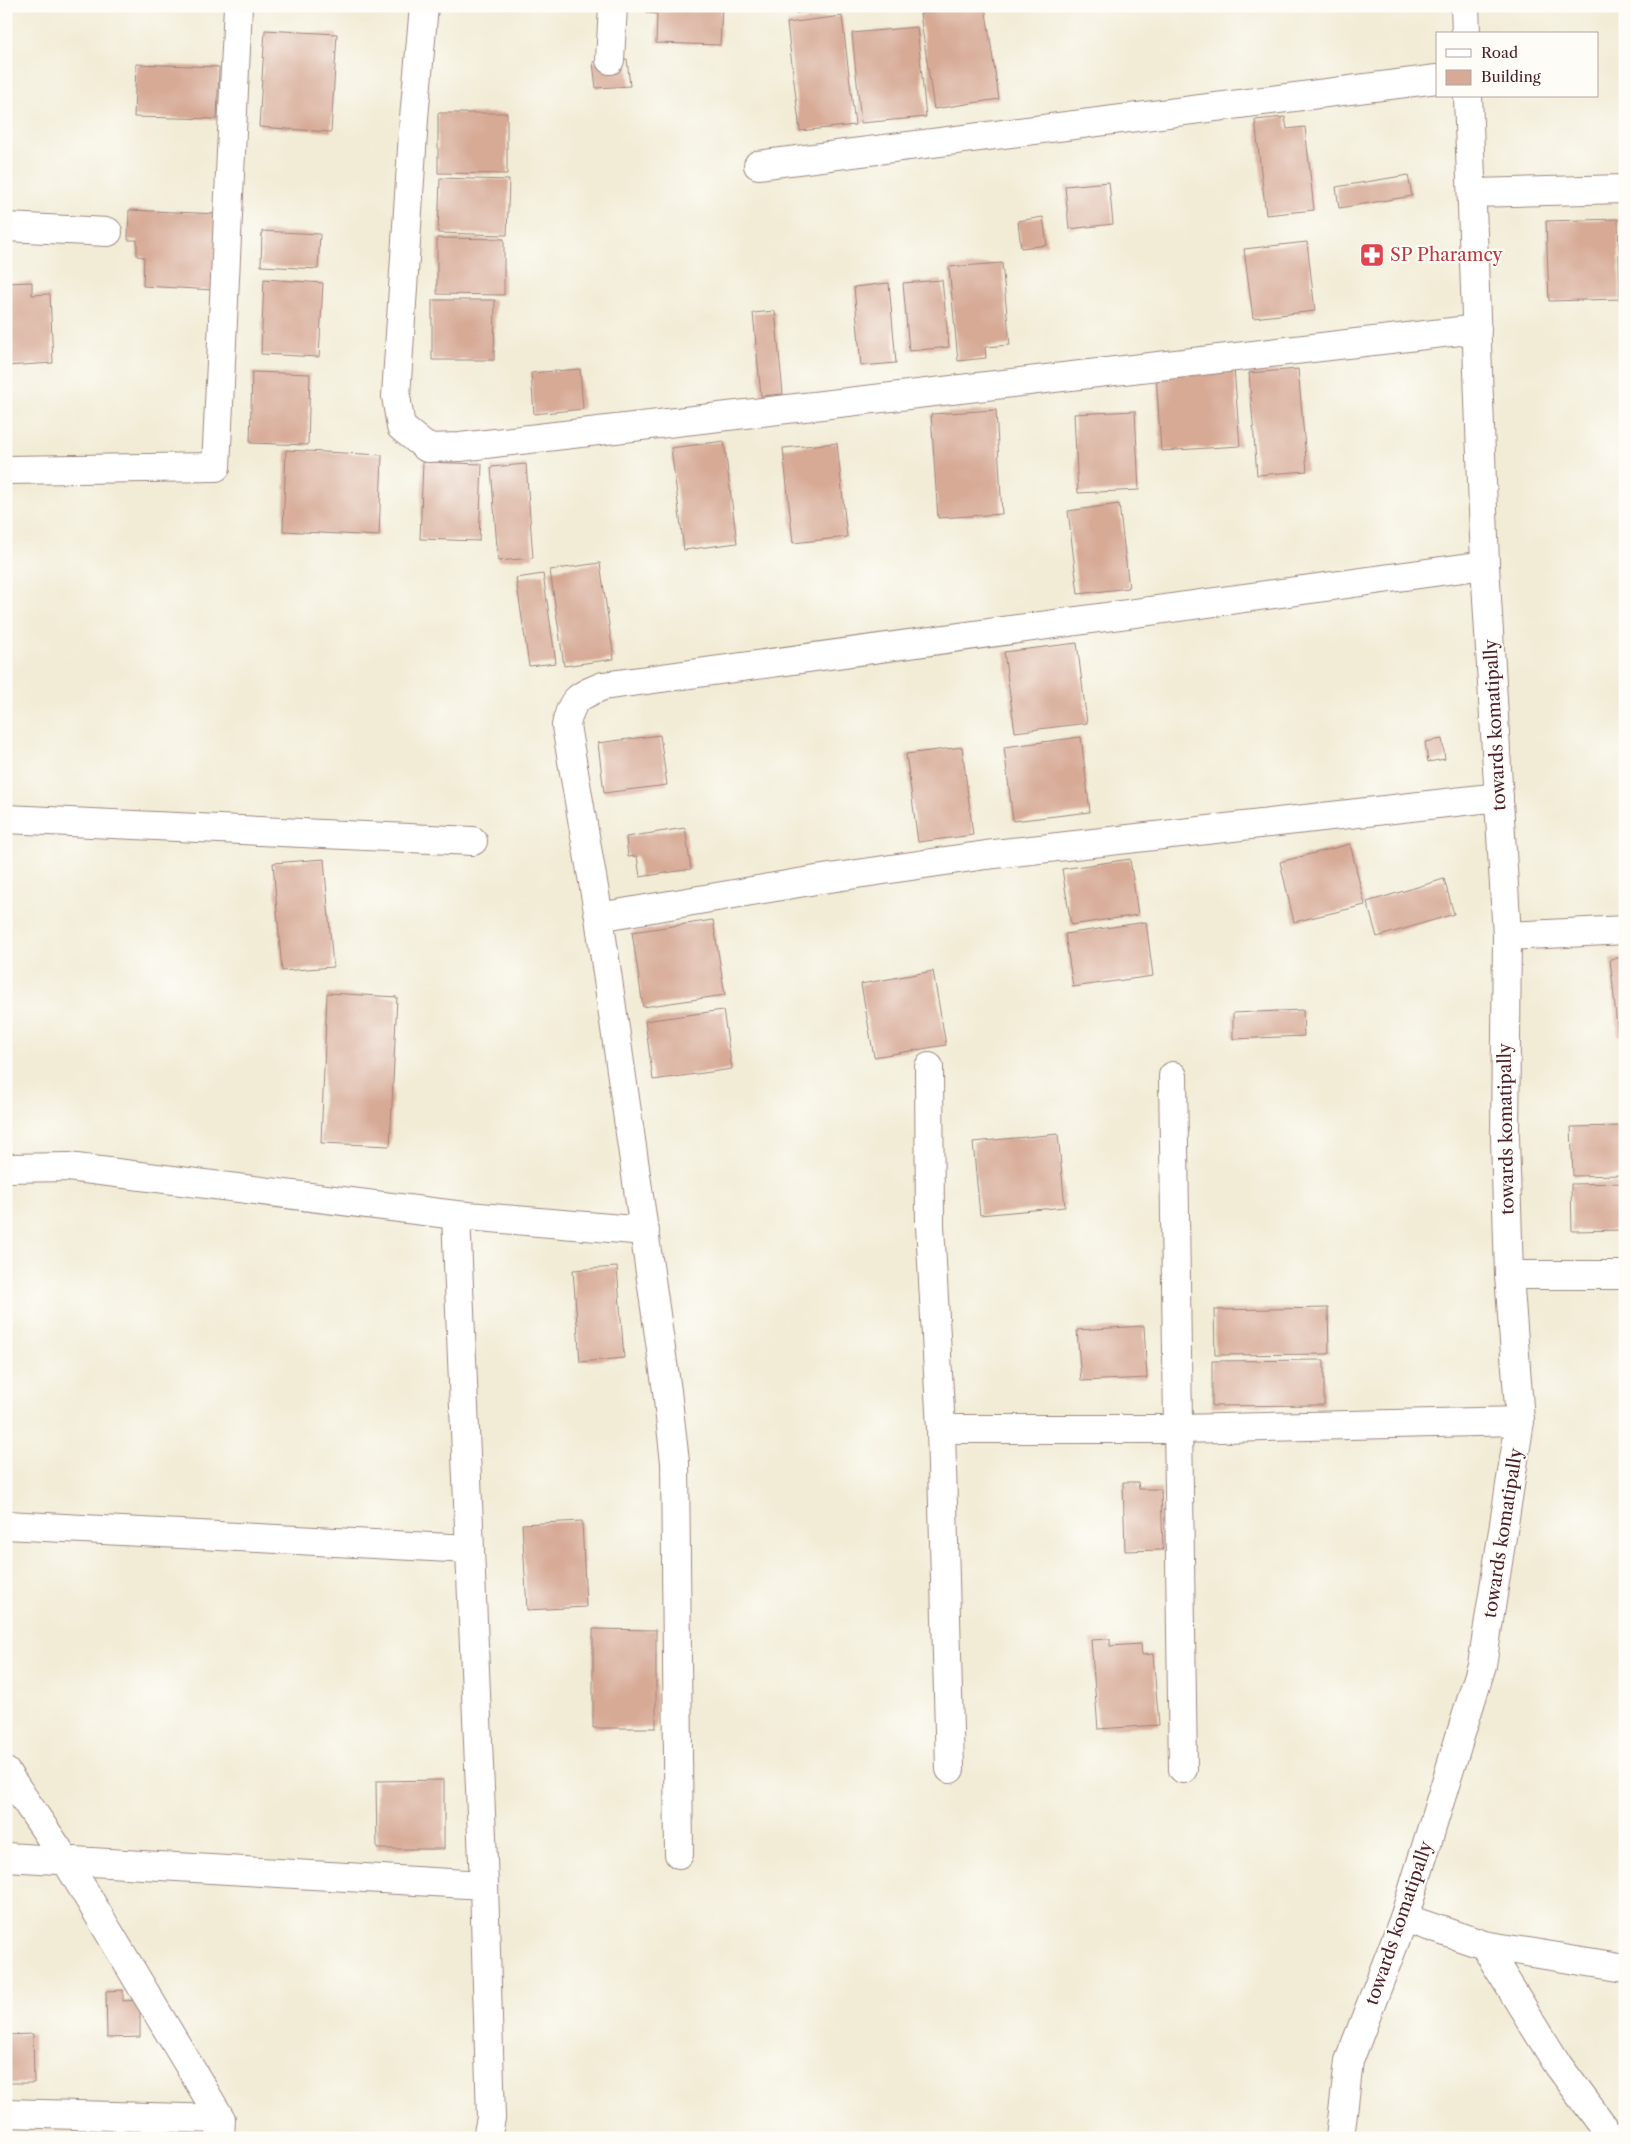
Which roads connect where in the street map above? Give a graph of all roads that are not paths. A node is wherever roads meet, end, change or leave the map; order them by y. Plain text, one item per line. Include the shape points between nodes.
1 (238, 6) edge
2 (424, 6) edge
3 (613, 6) edge
4 (1465, 6) edge
5 (1466, 32) edge
6 (610, 60) dead end
7 (1436, 79) edge
8 (1468, 98) edge
9 (758, 165) dead end
10 (1625, 190) edge
11 (1472, 193) junction
12 (6, 227) edge
13 (108, 232) dead end
14 (1477, 329) junction
15 (6, 470) edge
16 (1485, 565) junction
17 (1499, 797) junction
18 (6, 819) edge
19 (473, 841) dead end
20 (599, 917) junction
21 (1625, 930) edge
22 (1507, 936) junction
23 (929, 1067) dead end
24 (1173, 1076) dead end
25 (6, 1168) edge
26 (456, 1216) junction
27 (644, 1231) junction
28 (1509, 1275) junction
29 (1625, 1275) edge
30 (1520, 1420) junction
31 (941, 1429) junction
32 (1177, 1430) junction
33 (6, 1526) edge
34 (470, 1549) junction
35 (950, 1769) dead end
36 (1183, 1769) dead end
37 (6, 1772) edge
38 (679, 1854) dead end
39 (6, 1856) edge
40 (65, 1859) junction
41 (484, 1885) junction
42 (1404, 1918) junction
43 (1484, 1945) junction
44 (1625, 1968) edge
45 (6, 2113) edge
46 (221, 2128) edge
47 (487, 2138) edge
48 (1340, 2138) edge
49 (1616, 2138) edge

1 - 15 street via 216,467
2 - 14 street via 396,396 401,427 427,448 460,448
3 - 6 street
4 - 5 street
7 - 9 street
8 - 11 street, towards komatipally
10 - 11 street
11 - 14 street, towards komatipally
12 - 13 street
14 - 16 street, towards komatipally
16 - 17 street, towards komatipally
16 - 20 street via 603,686 579,696 569,711 566,726
17 - 20 street via 986,855
17 - 22 street, towards komatipally
18 - 19 street
20 - 27 street
21 - 22 street
22 - 28 street, towards komatipally via 1504,1079
23 - 31 street via 930,1225
24 - 32 street
25 - 26 street via 68,1167
26 - 27 street
26 - 34 street
27 - 38 street via 675,1462
28 - 29 street
28 - 30 street, towards komatipally
30 - 32 street
30 - 42 street, towards komatipally via 1482,1665
31 - 32 street
31 - 35 street
32 - 36 street
33 - 34 street
34 - 41 street
37 - 40 street
39 - 40 street
40 - 41 street
40 - 46 street
41 - 47 street via 491,2118
42 - 43 street
42 - 48 street, towards komatipally via 1349,2061
43 - 44 street
43 - 49 street via 1558,2065 1607,2132
45 - 46 street

